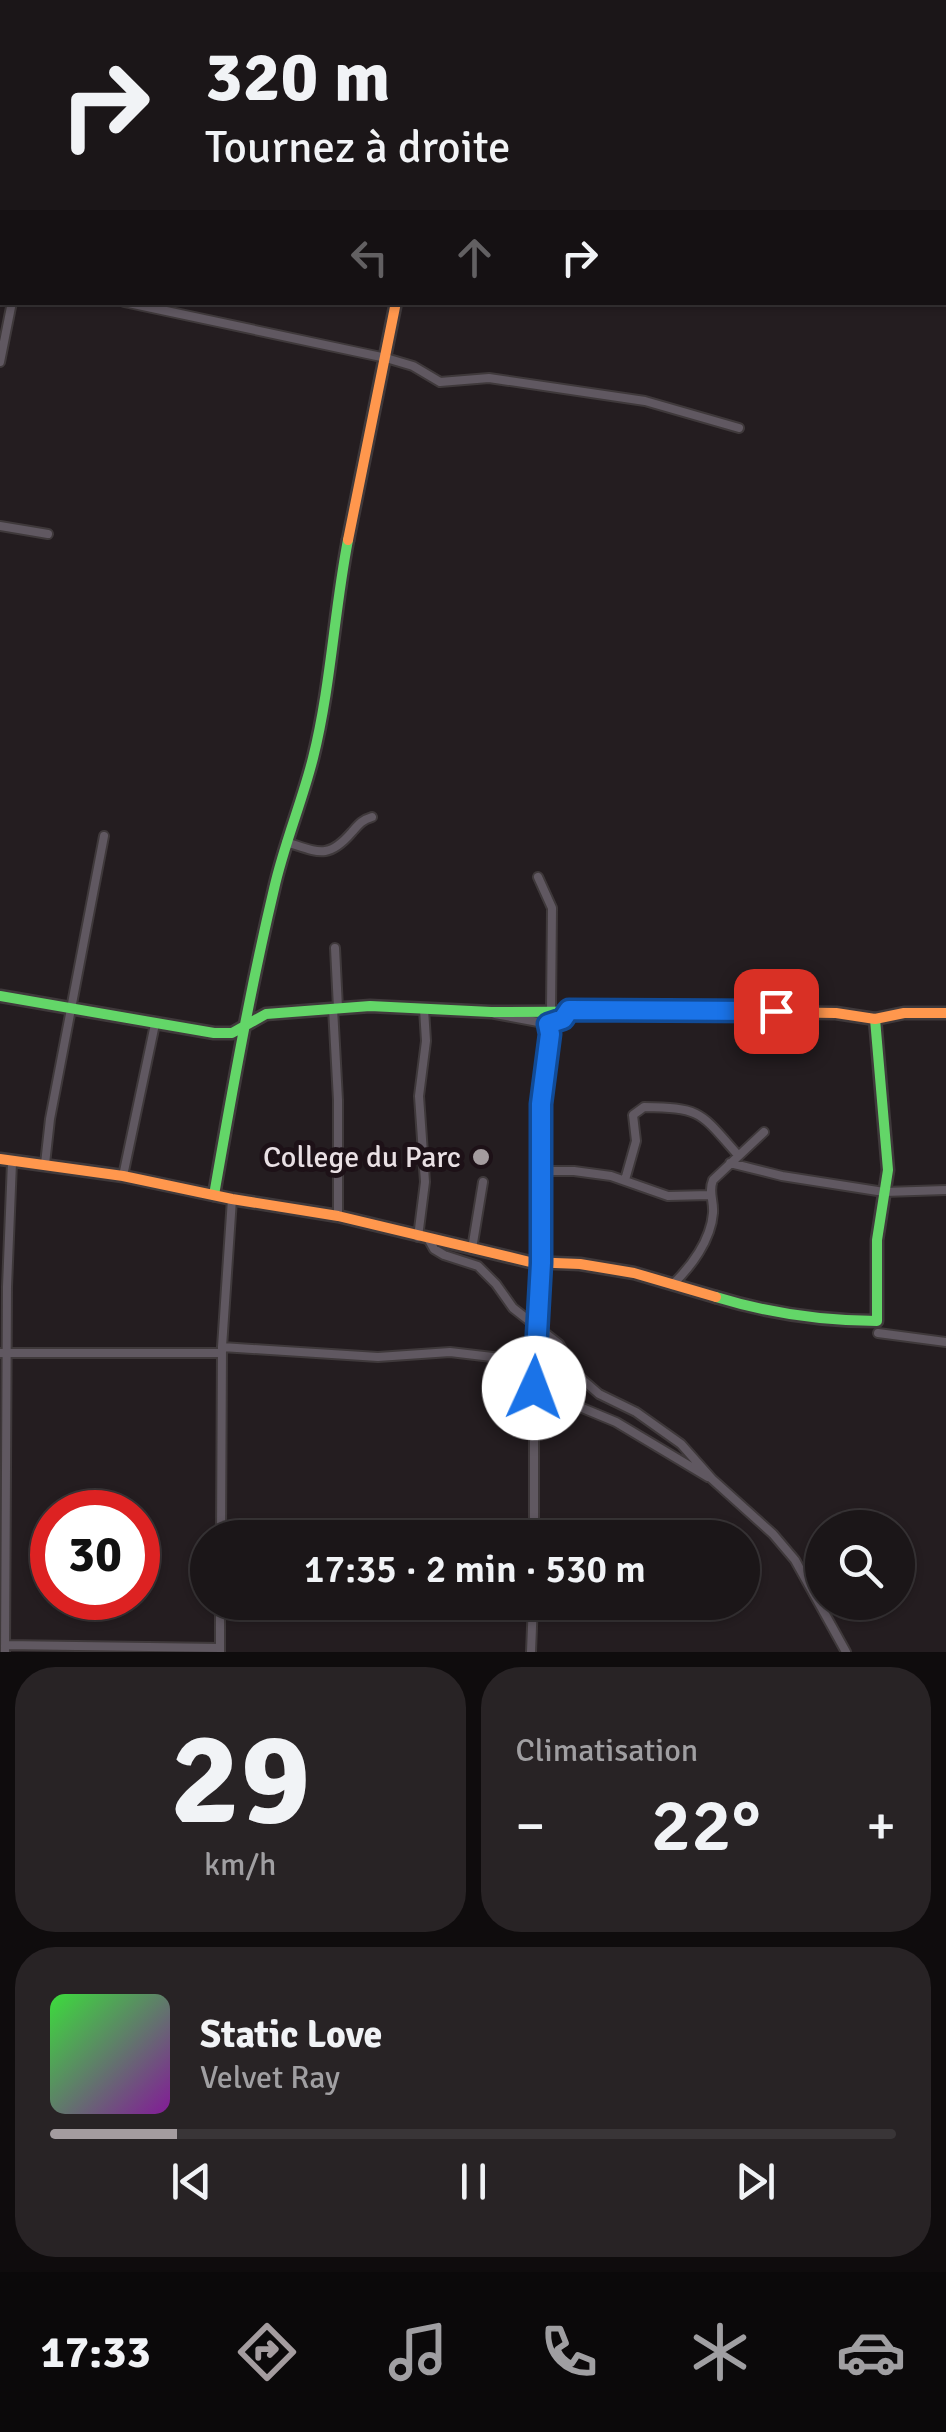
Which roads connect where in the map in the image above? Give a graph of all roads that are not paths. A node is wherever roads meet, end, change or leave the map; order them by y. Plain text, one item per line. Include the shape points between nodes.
1 (11, 305) edge
2 (138, 305) edge
3 (395, 305) edge
4 (386, 358) junction
5 (0, 362) edge
6 (739, 428) dead end
7 (0, 526) edge
8 (48, 534) dead end
9 (372, 817) dead end
10 (104, 836) dead end
11 (286, 842) junction
12 (538, 877) dead end
13 (334, 948) dead end
14 (0, 996) edge
15 (71, 1007) junction
16 (335, 1008) junction
17 (424, 1009) junction
18 (551, 1010) junction
19 (569, 1010) junction
20 (491, 1012) junction
21 (946, 1013) edge
22 (875, 1019) junction
23 (155, 1024) junction
24 (548, 1024) junction
25 (244, 1027) junction
26 (764, 1132) dead end
27 (738, 1155) junction
28 (6, 1160) edge
29 (730, 1163) junction
30 (45, 1164) junction
31 (542, 1172) junction
32 (122, 1176) junction
33 (624, 1180) junction
34 (482, 1182) dead end
35 (946, 1190) edge
36 (884, 1192) junction
37 (710, 1195) junction
38 (214, 1196) junction
39 (232, 1199) junction
40 (338, 1216) junction
41 (424, 1238) junction
42 (472, 1249) junction
43 (541, 1263) junction
44 (672, 1285) junction
45 (4, 1287) edge
46 (536, 1326) junction
47 (878, 1333) dead end
48 (946, 1342) edge
49 (222, 1350) junction
50 (4, 1353) edge
51 (534, 1362) junction
52 (534, 1388) junction
53 (712, 1479) junction
54 (221, 1520) edge
55 (534, 1520) edge
56 (2, 1539) edge
57 (220, 1620) edge
58 (532, 1620) edge
59 (5, 1649) edge
60 (113, 1650) edge
61 (220, 1650) edge
62 (531, 1652) edge
63 (846, 1652) edge

1 - 5 street
2 - 4 street
3 - 4 street
4 - 6 street via 440,382 489,378 645,401
4 - 11 street via 340,576 322,716
7 - 8 street
9 - 11 street via 338,849 321,853
10 - 15 street
11 - 25 street
12 - 18 street via 552,908
13 - 16 street
14 - 15 street
15 - 23 street
15 - 30 street
16 - 17 street
16 - 25 street via 258,1016
16 - 40 street
17 - 20 street
17 - 41 street via 418,1096
18 - 19 street
18 - 20 street
19 - 22 street via 776,1011
19 - 24 street
20 - 24 street
21 - 22 street
22 - 36 street via 888,1170
23 - 25 street via 214,1034
23 - 32 street
24 - 31 street
25 - 38 street
26 - 27 street
27 - 29 street
27 - 33 street via 701,1114 644,1106 634,1115 636,1142
28 - 30 street
28 - 45 street
29 - 36 street
29 - 37 street via 713,1180
30 - 32 street
31 - 33 street via 574,1170
31 - 43 street
32 - 38 street
33 - 37 street via 668,1196
34 - 42 street
35 - 36 street
36 - 44 street via 877,1321 758,1310
37 - 44 street via 712,1220 700,1250
38 - 39 street
39 - 40 street
39 - 49 street
40 - 41 street
41 - 42 street
41 - 46 street via 444,1256 478,1266
42 - 43 street
43 - 44 street via 634,1273
43 - 46 street
45 - 50 street
46 - 51 street
46 - 53 street via 559,1344 574,1374 681,1444
47 - 48 street
49 - 50 street
49 - 51 street via 378,1357 450,1352
49 - 54 street
50 - 56 street
51 - 52 street
52 - 53 street via 616,1422
52 - 55 street
53 - 63 street via 796,1560
56 - 59 street
57 - 61 street
58 - 62 street
59 - 60 street
60 - 61 street

